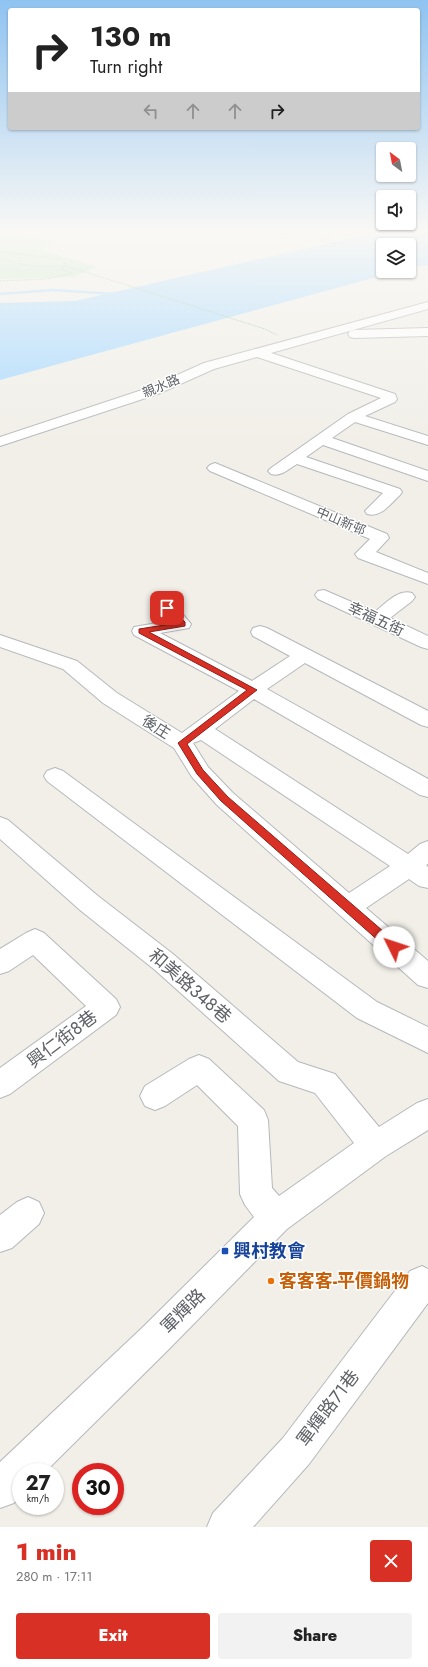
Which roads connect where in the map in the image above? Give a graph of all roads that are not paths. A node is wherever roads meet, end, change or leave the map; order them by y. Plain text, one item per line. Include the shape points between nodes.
1 (428, 304) edge
2 (428, 332) edge
3 (323, 335) junction
4 (259, 352) junction
5 (352, 417) junction
6 (322, 440) junction
7 (428, 441) edge
8 (0, 442) edge
9 (295, 458) junction
10 (215, 468) dead end
11 (276, 471) dead end
12 (428, 476) edge
13 (373, 510) dead end
14 (425, 574) edge
15 (324, 595) dead end
16 (406, 597) dead end
17 (167, 608) dead end
18 (377, 620) junction
19 (260, 632) dead end
20 (0, 641) edge
21 (428, 643) edge
22 (304, 655) junction
23 (253, 690) junction
24 (428, 720) edge
25 (191, 736) junction
26 (54, 776) dead end
27 (428, 789) edge
28 (0, 826) edge
29 (428, 850) edge
30 (419, 873) edge
31 (348, 907) junction
32 (0, 963) edge
33 (428, 977) edge
34 (428, 1041) edge
35 (0, 1085) edge
36 (155, 1096) dead end
37 (428, 1113) edge
38 (375, 1146) junction
39 (28, 1213) dead end
40 (276, 1218) junction
41 (0, 1236) edge
42 (422, 1283) dead end
43 (0, 1488) edge
44 (228, 1527) edge

1 - 3 street
2 - 3 street
3 - 4 street, 親水路
4 - 5 street via 390,397
4 - 8 street, 親水路 via 209,366 154,391
5 - 6 street
5 - 7 street
6 - 9 street
6 - 12 street
9 - 11 street
9 - 13 street via 394,492
10 - 14 street, 中山新邨 via 381,538 364,554
15 - 18 street, 幸福五街
16 - 18 street
17 - 23 street via 182,624 141,631
18 - 21 street, 幸福五街
19 - 22 street
20 - 25 street, 後庄 via 70,665 110,698
22 - 23 street
22 - 24 street
23 - 25 street
23 - 27 street
25 - 30 street, 後庄
25 - 31 street, 後庄 via 200,772 225,799
26 - 34 street via 367,1010
28 - 38 street, 和美路348巷 via 89,903 164,962 289,1072 325,1083
29 - 30 street
30 - 31 street
31 - 33 street, 後庄
32 - 35 street, 興仁街8巷 via 35,940 106,1006
36 - 40 street via 199,1068 253,1120 256,1194
37 - 38 street, 軍輝路
38 - 40 street, 軍輝路
39 - 41 street
40 - 43 street, 軍輝路
42 - 44 street, 軍輝路71巷 via 296,1451

